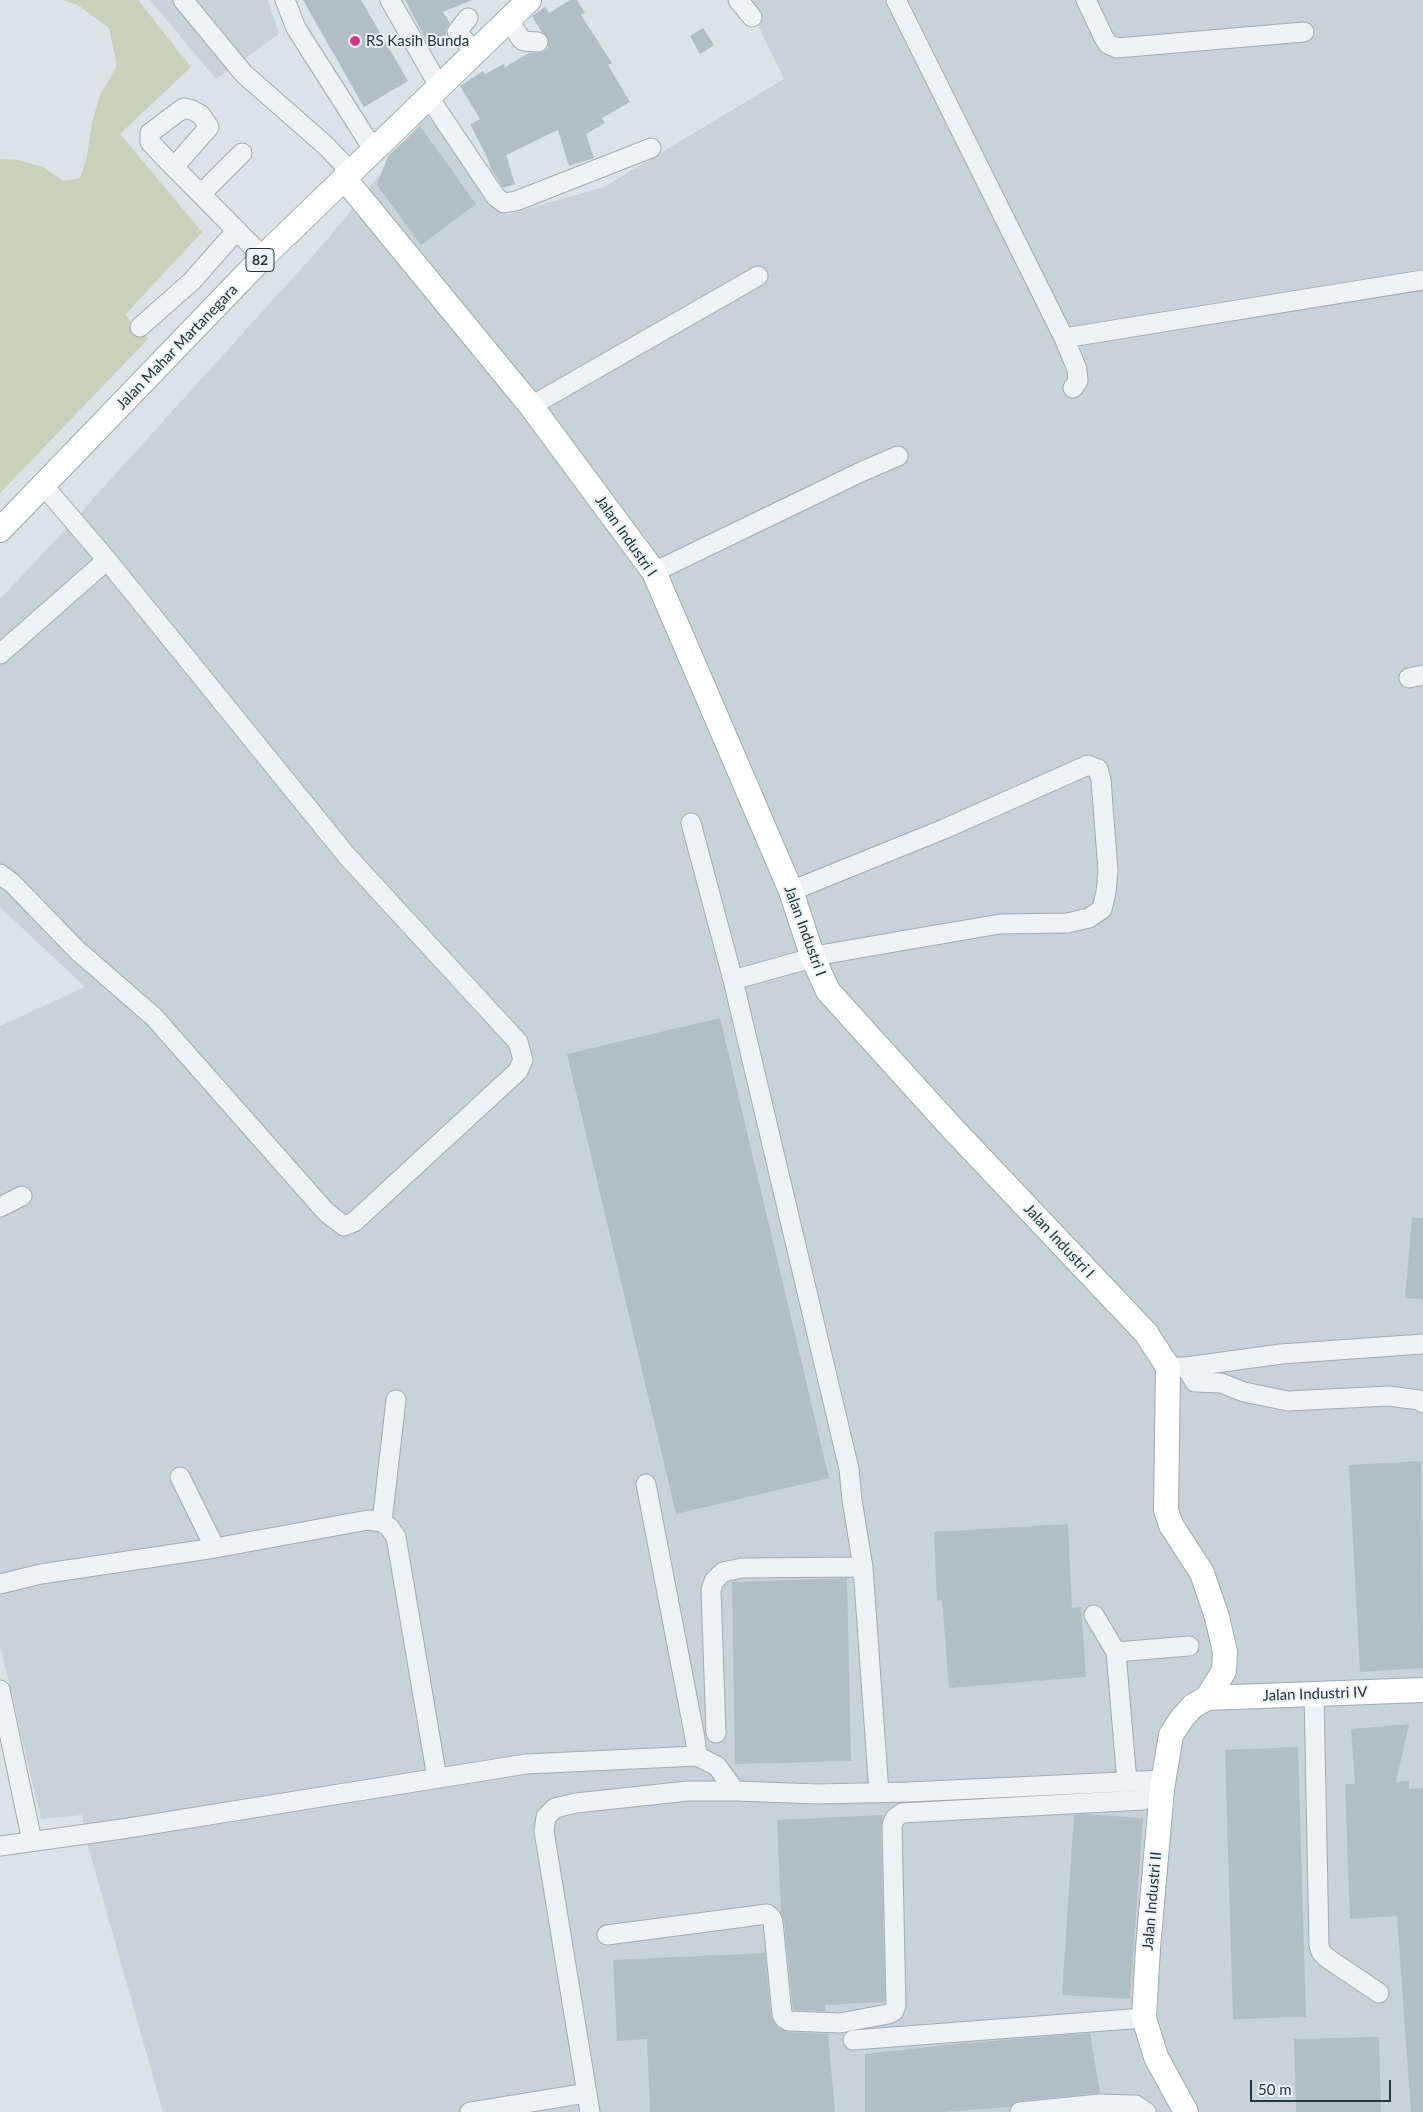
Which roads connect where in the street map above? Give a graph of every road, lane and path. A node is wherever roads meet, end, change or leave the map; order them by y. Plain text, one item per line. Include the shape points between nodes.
1 (183, 0) edge
2 (286, 0) edge
3 (390, 0) edge
4 (528, 0) edge
5 (738, 0) edge
6 (896, 0) edge
7 (1086, 0) edge
8 (752, 17) dead end
9 (468, 18) dead end
10 (508, 20) junction
11 (1304, 32) dead end
12 (538, 42) dead end
13 (474, 52) junction
14 (433, 91) junction
15 (651, 148) dead end
16 (373, 149) junction
17 (242, 153) dead end
18 (174, 167) dead end
19 (347, 174) junction
20 (201, 194) junction
21 (237, 230) junction
22 (263, 257) junction
23 (758, 276) dead end
24 (1423, 280) edge
25 (140, 326) dead end
26 (1064, 338) junction
27 (1073, 388) dead end
28 (531, 406) junction
29 (898, 456) dead end
30 (43, 485) junction
31 (0, 530) edge
32 (107, 560) junction
33 (654, 572) junction
34 (0, 654) edge
35 (691, 823) dead end
36 (0, 874) edge
37 (791, 891) junction
38 (813, 958) junction
39 (732, 980) junction
40 (22, 1196) dead end
41 (0, 1207) edge
42 (1423, 1344) edge
43 (1177, 1367) junction
44 (396, 1400) dead end
45 (1423, 1403) edge
46 (180, 1477) dead end
47 (646, 1484) dead end
48 (382, 1522) junction
49 (215, 1548) junction
50 (863, 1567) junction
51 (0, 1584) edge
52 (1094, 1615) dead end
53 (1189, 1646) dead end
54 (1116, 1652) junction
55 (0, 1690) edge
56 (1423, 1690) edge
57 (1314, 1694) junction
58 (1207, 1698) junction
59 (5, 1730) edge
60 (716, 1733) dead end
61 (696, 1756) junction
62 (437, 1778) junction
63 (1127, 1782) junction
64 (1162, 1784) junction
65 (735, 1791) junction
66 (879, 1793) junction
67 (32, 1841) junction
68 (0, 1846) edge
69 (607, 1935) dead end
70 (1380, 1993) dead end
71 (1144, 2018) junction
72 (852, 2040) dead end
73 (586, 2093) junction
74 (470, 2112) edge
75 (590, 2112) edge
76 (1020, 2112) edge
77 (1146, 2112) edge
78 (1186, 2112) edge

1 - 19 street via 244,74 325,145
2 - 16 street via 296,28
3 - 14 street
4 - 10 main road, Jalan Mahar Martanegara / 82
5 - 8 street
6 - 26 street
7 - 11 street via 1104,38 1117,48
9 - 13 street via 457,32
10 - 12 street via 521,39
10 - 13 main road, Jalan Mahar Martanegara / 82
13 - 14 main road, Jalan Mahar Martanegara / 82
14 - 15 street via 496,197 504,203
14 - 16 main road, Jalan Mahar Martanegara / 82
16 - 19 main road, Jalan Mahar Martanegara / 82
17 - 20 street
18 - 20 street
19 - 22 main road, Jalan Mahar Martanegara / 82
19 - 28 main road, Jalan Industri I
20 - 21 street
21 - 22 street
21 - 25 street via 192,281
22 - 30 main road, Jalan Mahar Martanegara / 82
23 - 28 street
24 - 26 street
26 - 27 street via 1077,369 1078,381
28 - 33 main road, Jalan Industri I
29 - 33 street
30 - 31 main road, Jalan Mahar Martanegara / 82
30 - 32 street
32 - 34 street
32 - 36 street via 347,856 518,1042 523,1060 518,1071 372,1207 344,1226 326,1212 154,1017 78,951
33 - 37 main road, Jalan Industri I
35 - 39 street
37 - 38 main road, Jalan Industri I
37 - 38 street via 1088,765 1098,770 1108,871 1102,909 1089,918 1067,923 1000,924
38 - 39 street
38 - 43 main road, Jalan Industri I via 828,991
39 - 50 street via 849,1469
40 - 41 street
42 - 43 street via 1281,1354
43 - 45 street via 1195,1382 1221,1383 1244,1392 1288,1401 1389,1396
43 - 58 main road via 1166,1510 1171,1525 1202,1573 1217,1616 1224,1672
44 - 48 street
46 - 49 street
47 - 61 street
48 - 49 street via 368,1520
48 - 62 street via 396,1537
49 - 51 street via 41,1574
50 - 60 street via 742,1568 723,1572 714,1581 711,1590
50 - 66 street
52 - 54 street
53 - 54 street
54 - 63 street
55 - 59 street
56 - 57 main road, Jalan Industri IV
57 - 58 main road, Jalan Industri IV
57 - 70 street via 1319,1944 1327,1958
58 - 64 main road, Jalan Industri II via 1187,1712 1171,1735
59 - 67 street
61 - 62 street via 526,1764
61 - 65 street via 717,1766
62 - 67 street
63 - 64 street
63 - 66 street
64 - 69 street via 1143,1800 902,1813 894,1818 896,2005 888,2014 840,2023 789,2021 784,2018 773,1922 767,1914
64 - 71 main road, Jalan Industri II
65 - 66 street
65 - 73 street via 688,1791 576,1803 555,1808 546,1816 544,1831
67 - 68 street
71 - 72 street
71 - 78 main road, Jalan Industri II via 1156,2057
73 - 74 street
73 - 75 street
76 - 77 street via 1099,2104 1136,2105

